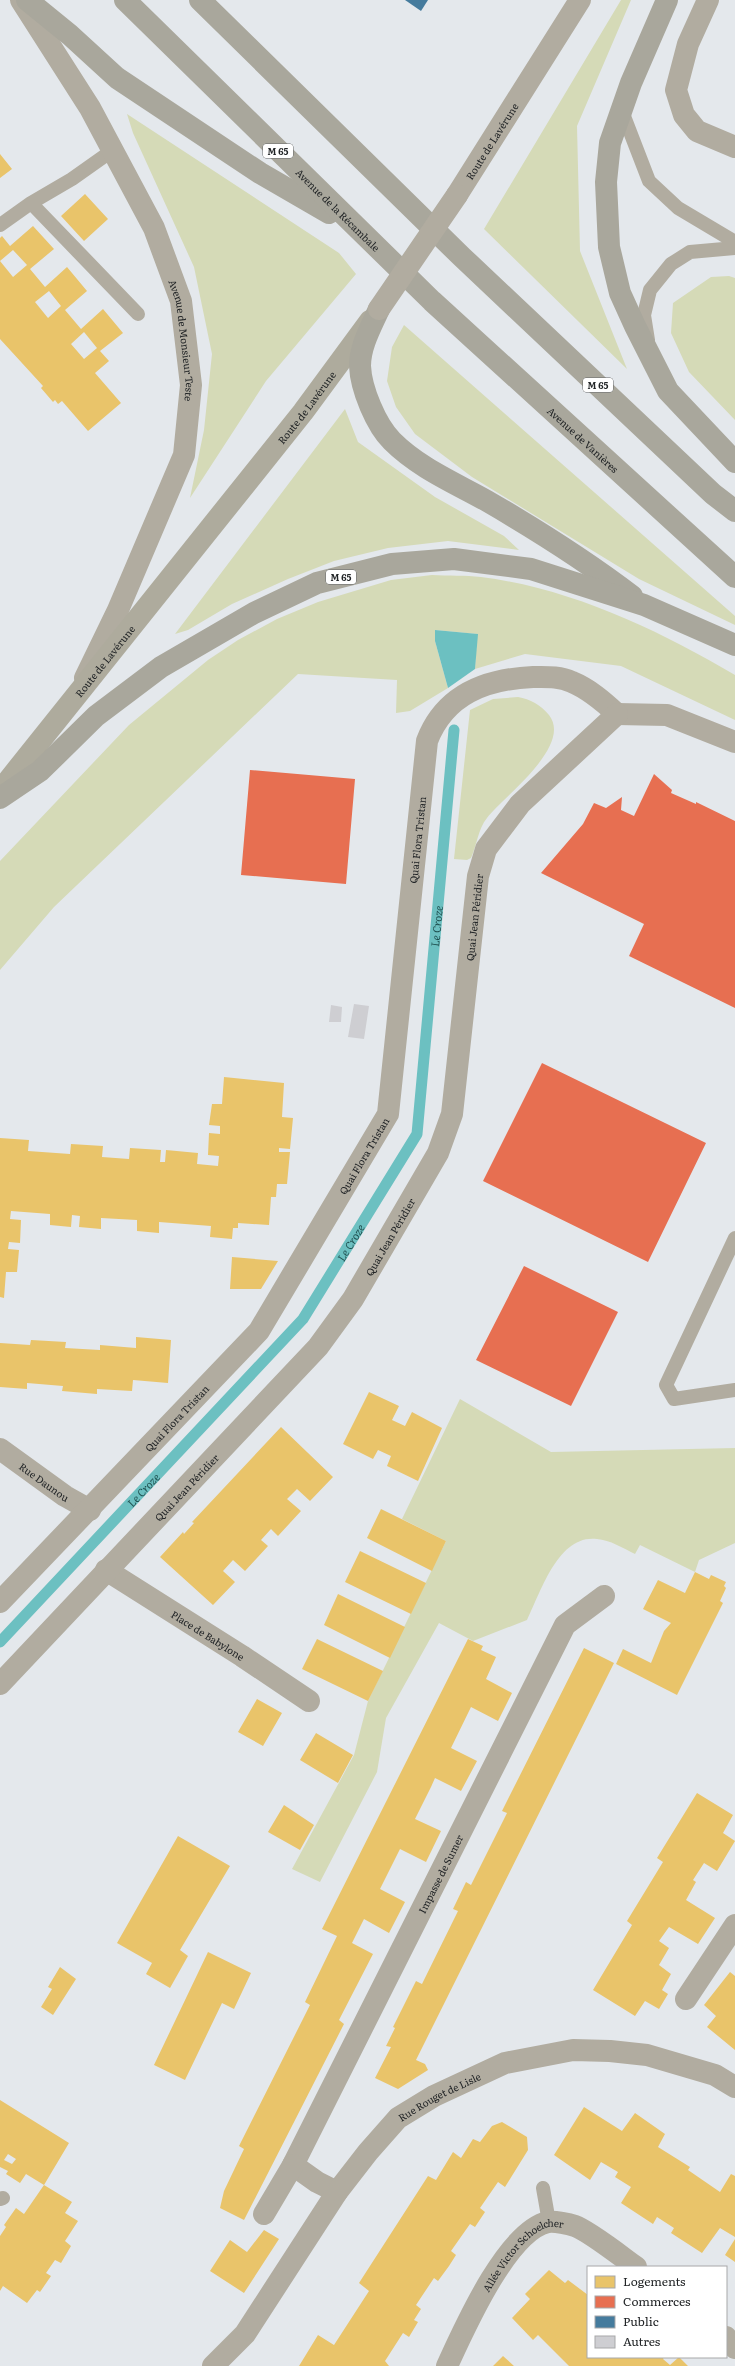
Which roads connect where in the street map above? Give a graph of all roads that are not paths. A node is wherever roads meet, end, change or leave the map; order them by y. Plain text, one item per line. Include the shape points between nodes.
1 (21, 0) edge
2 (27, 0) edge
3 (125, 0) edge
4 (200, 0) edge
5 (580, 0) edge
6 (667, 0) edge
7 (708, 0) edge
8 (622, 111) junction
9 (735, 147) edge
10 (113, 150) junction
11 (31, 203) junction
12 (0, 225) edge
13 (358, 230) junction
14 (735, 242) edge
15 (735, 248) edge
16 (432, 301) joint
17 (379, 309) junction
18 (138, 314) dead end
19 (650, 354) junction
20 (735, 462) edge
21 (735, 511) edge
22 (735, 577) edge
23 (644, 606) junction
24 (735, 645) edge
25 (75, 698) junction
26 (617, 714) junction
27 (735, 742) edge
28 (0, 791) edge
29 (0, 798) edge
30 (735, 1238) edge
31 (735, 1390) edge
32 (0, 1449) edge
33 (90, 1510) junction
34 (106, 1570) junction
35 (604, 1596) dead end
36 (0, 1602) edge
37 (0, 1684) edge
38 (309, 1701) dead end
39 (735, 1925) edge
40 (686, 1999) dead end
41 (735, 2087) edge
42 (293, 2165) junction
43 (543, 2188) dead end
44 (337, 2192) junction
45 (264, 2214) dead end
46 (549, 2222) junction
47 (635, 2266) edge
48 (245, 2334) junction
49 (727, 2337) edge
50 (735, 2348) edge
51 (213, 2366) edge
52 (235, 2366) edge
53 (447, 2366) edge

1 - 10 street, Avenue de Monsieur Teste via 90,108
2 - 13 main road via 117,78 260,172
3 - 13 main road, Avenue de la Récambale / M 65
4 - 21 main road, M 65 via 462,257 713,494
5 - 17 street, Route de Lavérune, bridge via 457,195
6 - 8 main road via 631,83
7 - 9 street via 688,44 676,90 684,115 697,131
8 - 14 lane via 649,181 678,208
8 - 19 main road via 610,143 606,182 609,247 620,293
10 - 11 lane via 72,179
10 - 25 street, Avenue de Monsieur Teste via 154,228 181,301 191,385 184,455 121,603
11 - 12 lane
11 - 18 lane
13 - 16 main road, Avenue de la Récambale / M 65
15 - 19 lane via 690,252 671,264 650,290 644,314
16 - 22 main road, Avenue de Vanières / M 65
17 - 23 main road, M 65 via 364,344 360,366 372,409 392,440 431,471 486,501 589,564
17 - 25 main road, Route de Lavérune via 302,412
19 - 20 main road via 668,391
23 - 24 main road, M 65
23 - 29 main road, M 65 via 531,569 454,559 392,564 317,583 254,613 161,667 96,716 40,771
25 - 28 main road, Route de Lavérune
26 - 27 street via 666,714
26 - 33 street, Quai Flora Tristan via 588,690 571,681 553,676 502,679 476,688 455,700 442,712 427,741 388,1114 259,1331
26 - 34 street, Quai Jean Péridier via 520,804 486,849 478,876 452,1114 438,1153 352,1299 318,1347
30 - 31 lane via 666,1385 674,1399
32 - 33 street, Rue Daunou via 65,1496
33 - 36 street, Quai Flora Tristan
34 - 37 street, Quai Jean Péridier
34 - 38 street, Place de Babylone
35 - 42 street, Impasse de Sumer via 565,1625
39 - 40 street
41 - 44 street, Rue Rouget de Lisle via 684,2064 647,2055 573,2050 505,2062 434,2096 398,2118
42 - 44 street
42 - 45 street, Impasse de Sumer
43 - 46 lane
44 - 48 street, Rue Rouget de Lisle
46 - 47 street, Allée Victor Schoelcher via 576,2226
46 - 53 street, Allée Victor Schoelcher via 529,2231 514,2247 474,2306
48 - 51 street, Rue Rouget de Lisle
48 - 52 street, Rue Rouget de Lisle
49 - 50 street

